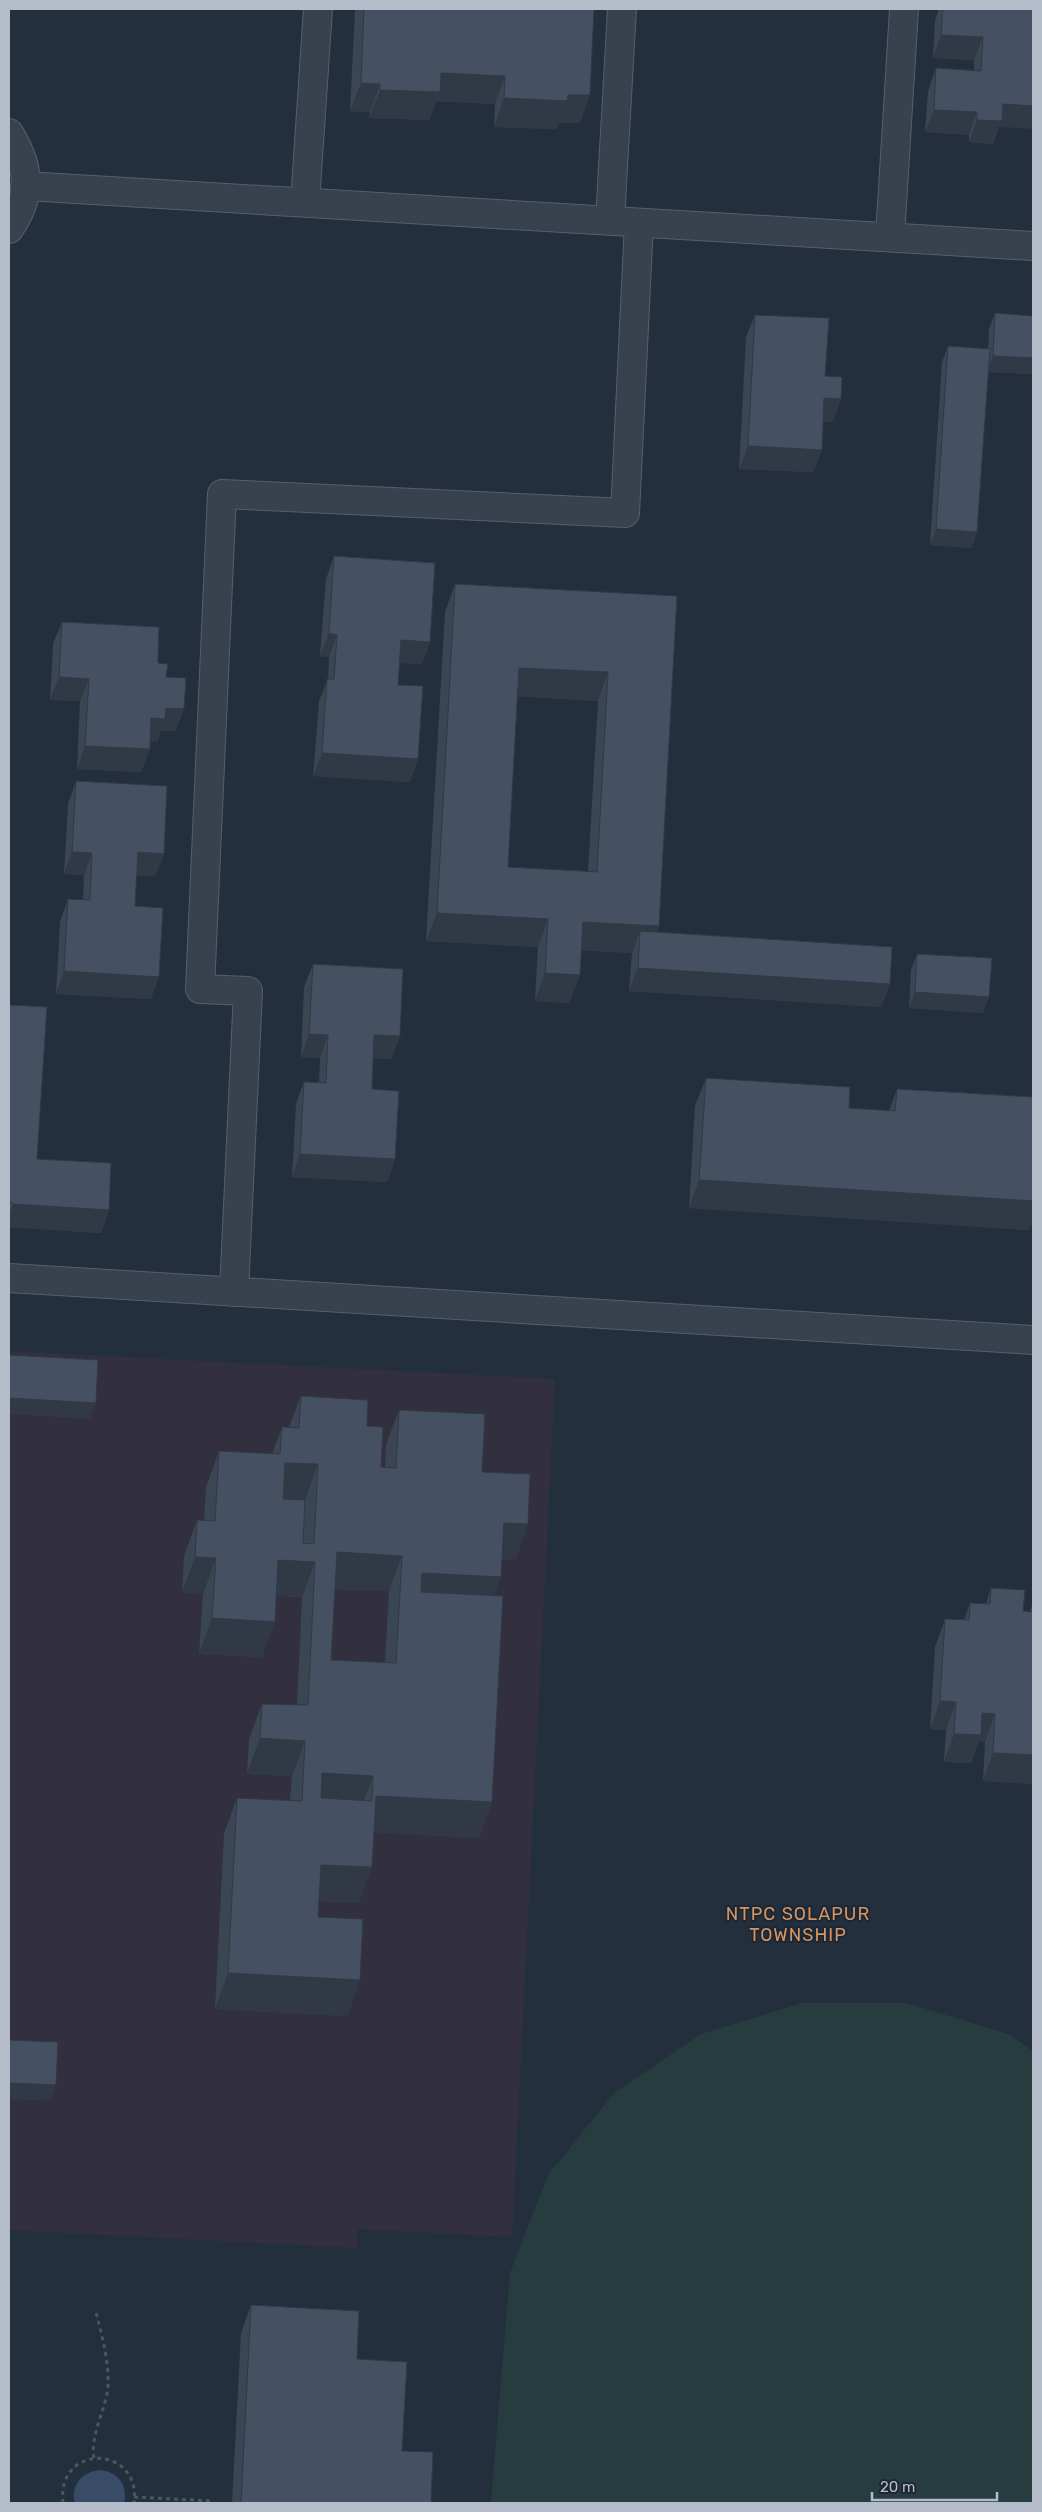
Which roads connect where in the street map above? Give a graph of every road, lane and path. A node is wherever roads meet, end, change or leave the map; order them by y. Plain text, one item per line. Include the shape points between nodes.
1 (318, 9) edge
2 (622, 9) edge
3 (904, 9) edge
4 (9, 133) edge
5 (25, 186) junction
6 (306, 202) junction
7 (610, 220) junction
8 (639, 223) junction
9 (9, 229) edge
10 (890, 237) junction
11 (1033, 246) edge
12 (9, 1278) edge
13 (234, 1292) junction
14 (1033, 1340) edge
15 (96, 2312) dead end
16 (94, 2458) junction
17 (134, 2497) junction
18 (212, 2502) dead end
19 (63, 2503) edge
20 (134, 2503) edge

1 - 6 street
2 - 7 street
3 - 10 street
4 - 5 street via 22,154
5 - 6 street
5 - 9 street via 22,206
6 - 7 street
7 - 8 street
8 - 10 street
8 - 13 street via 625,513 222,494 200,989 248,990
10 - 11 street
12 - 13 street
13 - 14 street
15 - 16 path via 108,2385 92,2447
16 - 17 path via 114,2461 124,2468 132,2478
16 - 19 path via 79,2463 70,2471 64,2481
17 - 18 path
17 - 20 path

